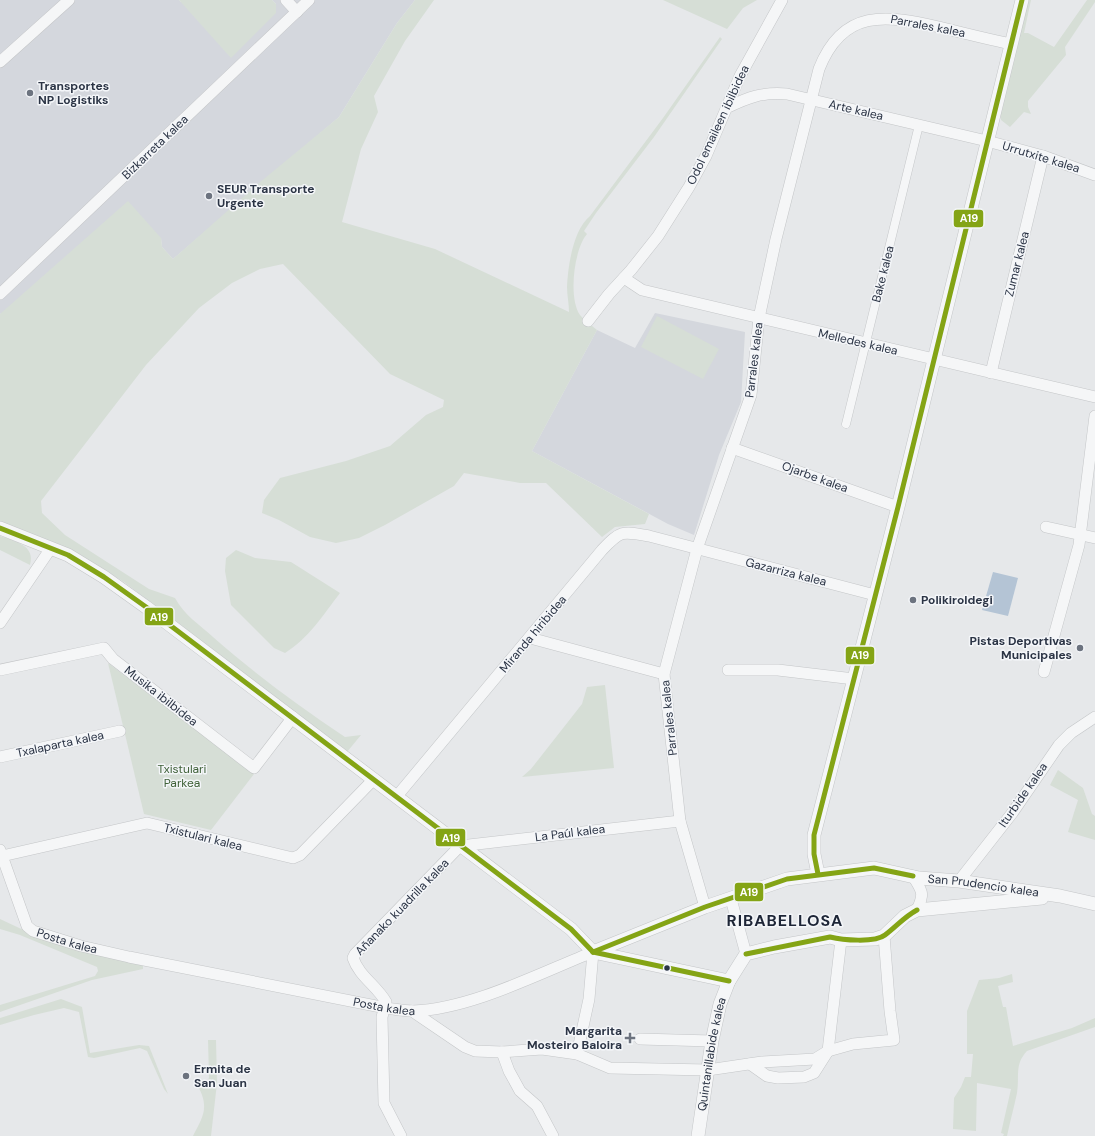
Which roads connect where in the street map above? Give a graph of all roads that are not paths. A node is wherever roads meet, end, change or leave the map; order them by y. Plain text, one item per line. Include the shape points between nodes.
1 (69, 0) edge
2 (286, 0) edge
3 (309, 0) edge
4 (782, 0) edge
5 (1022, 0) edge
6 (297, 12) junction
7 (1011, 44) junction
8 (0, 62) edge
9 (811, 100) junction
10 (726, 108) junction
11 (919, 125) junction
12 (987, 141) junction
13 (1044, 156) junction
14 (1095, 175) edge
15 (624, 278) junction
16 (0, 294) edge
17 (759, 318) junction
18 (588, 321) dead end
19 (866, 344) junction
20 (934, 360) junction
21 (991, 373) junction
22 (1095, 397) edge
23 (1095, 416) edge
24 (846, 424) dead end
25 (732, 448) junction
26 (898, 507) junction
27 (1046, 527) dead end
28 (0, 528) edge
29 (1079, 534) junction
30 (1095, 538) edge
31 (51, 548) junction
32 (697, 549) junction
33 (875, 594) junction
34 (0, 623) edge
35 (530, 638) junction
36 (0, 670) edge
37 (728, 670) dead end
38 (1044, 672) dead end
39 (664, 674) junction
40 (854, 679) junction
41 (293, 717) junction
42 (1095, 717) edge
43 (120, 731) dead end
44 (0, 757) edge
45 (374, 779) junction
46 (397, 796) junction
47 (680, 821) junction
48 (460, 846) junction
49 (1, 853) edge
50 (818, 874) junction
51 (913, 876) junction
52 (959, 881) junction
53 (1060, 896) junction
54 (731, 899) junction
55 (1095, 904) edge
56 (705, 907) junction
57 (917, 910) junction
58 (884, 936) junction
59 (840, 940) junction
60 (593, 952) junction
61 (746, 954) junction
62 (729, 981) junction
63 (386, 1008) junction
64 (432, 1008) junction
65 (412, 1011) junction
66 (430, 1024) junction
67 (640, 1039) dead end
68 (712, 1041) junction
69 (828, 1051) junction
70 (502, 1052) junction
71 (577, 1054) junction
72 (750, 1064) junction
73 (708, 1070) junction
74 (401, 1136) edge
75 (553, 1136) edge
76 (698, 1136) edge

1 - 8 street
2 - 6 street
3 - 6 street, Bizkarreta kalea
4 - 10 street, Odol emaileen ibilbidea via 740,76
5 - 7 street
6 - 16 street, Bizkarreta kalea
7 - 9 street, Parrales kalea via 905,19 863,21 846,30 825,54
7 - 12 street
9 - 10 street, Arte kalea via 787,94 762,94
9 - 11 street, Arte kalea
9 - 17 street, Parrales kalea
10 - 15 street, Odol emaileen ibilbidea via 706,156 689,187 658,236
11 - 12 street, Arte kalea
11 - 19 street, Bake kalea
12 - 13 street, Urrutxite kalea
12 - 20 street
13 - 14 street, Urrutxite kalea
13 - 21 street, Zumar kalea
15 - 17 street, Melledes kalea via 642,290
15 - 18 street, Odol emaileen ibilbidea
17 - 19 street, Melledes kalea
17 - 25 street, Parrales kalea via 751,395
19 - 20 street, Melledes kalea
19 - 24 street, Bake kalea
20 - 21 street, Melledes kalea
20 - 26 street
21 - 22 street, Melledes kalea
23 - 29 street
25 - 26 street, Ojarbe kalea
25 - 32 street, Parrales kalea
26 - 33 street
27 - 29 street
28 - 31 street
29 - 30 street
29 - 38 street via 1079,545
31 - 34 street
31 - 41 street via 68,555 146,606
32 - 33 street, Gazarriza kalea
32 - 35 street, Miranda hiribidea via 634,533 615,536
32 - 39 street, Parrales kalea
33 - 40 street
35 - 39 street
35 - 46 street, Miranda hiribidea
36 - 41 street, Musika ibilbidea via 104,648 113,659 254,768
37 - 40 street via 778,670
39 - 47 street, Parrales kalea
40 - 50 street via 814,835
41 - 45 street
42 - 52 street, Iturbide kalea via 1071,733 1059,745
43 - 44 street, Txalaparta kalea
45 - 46 street
45 - 49 street, Txistulari kalea via 300,855 293,858 147,823
46 - 48 street
47 - 48 street, La Paúl kalea
47 - 56 street, Parrales kalea
48 - 60 street via 571,929
48 - 63 street, Añanako kuadrilla kalea via 353,958 355,964 382,995
49 - 63 street, Posta kalea via 27,926 33,931 129,958
50 - 51 street, San Prudencio kalea via 874,868
50 - 54 street, San Prudencio kalea via 787,879
51 - 52 street, San Prudencio kalea
51 - 57 street via 923,897
52 - 53 street, San Prudencio kalea
53 - 55 street, San Prudencio kalea
53 - 57 street
54 - 56 street, Posta kalea
54 - 61 street
56 - 60 street, Posta kalea
57 - 58 street via 905,916
58 - 59 street via 875,939
58 - 69 street via 894,1040 852,1044
59 - 61 street via 830,937
59 - 69 street
60 - 62 street
60 - 64 street, Posta kalea via 470,1000
60 - 71 street via 589,999
61 - 62 street, Quintanillabide kalea
62 - 68 street, Quintanillabide kalea via 720,1004
63 - 65 street, Posta kalea
63 - 74 street via 382,1017 384,1103
64 - 65 street, Posta kalea
64 - 66 street
65 - 66 street
66 - 70 street via 475,1051
67 - 68 street
68 - 73 street, Quintanillabide kalea
69 - 72 street via 816,1059
69 - 72 street via 814,1073 804,1077 772,1077
70 - 71 street via 542,1049
70 - 75 street via 520,1091 537,1106
71 - 73 street via 610,1068
72 - 73 street
73 - 76 street, Quintanillabide kalea

